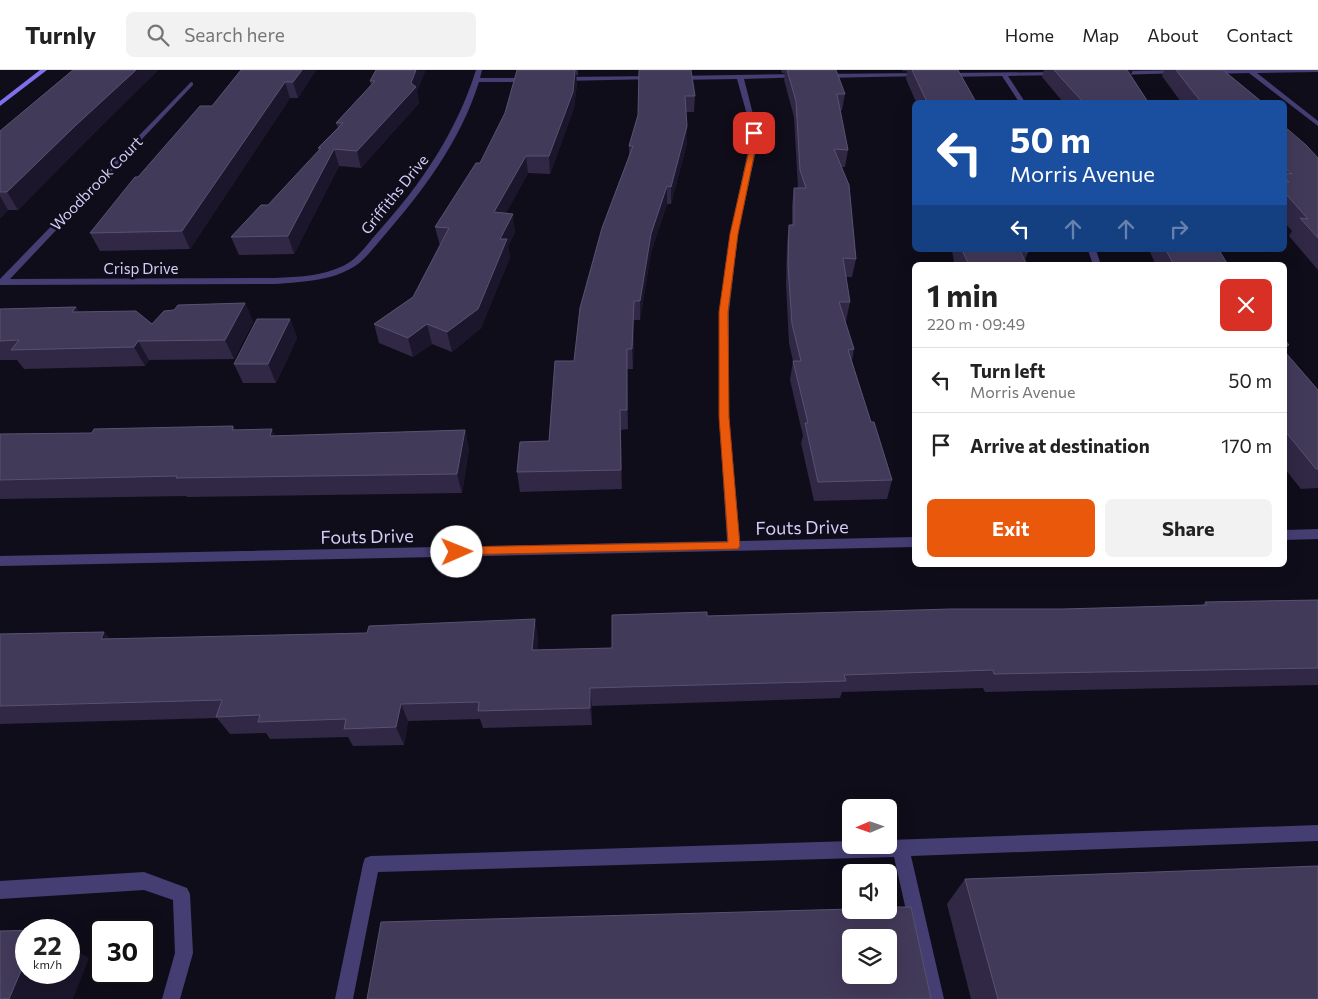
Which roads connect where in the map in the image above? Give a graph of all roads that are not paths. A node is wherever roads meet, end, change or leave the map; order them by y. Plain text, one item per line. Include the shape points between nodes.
1 (44, 70) edge
2 (480, 70) edge
3 (1318, 70) edge
4 (1250, 71) edge
5 (1191, 72) edge
6 (1201, 72) edge
7 (1112, 73) edge
8 (1004, 74) junction
9 (1073, 74) edge
10 (740, 77) junction
11 (662, 78) edge
12 (672, 78) edge
13 (555, 79) edge
14 (477, 80) junction
15 (535, 80) edge
16 (191, 84) dead end
17 (1021, 100) edge
18 (0, 104) edge
19 (1318, 124) edge
20 (282, 279) joint
21 (1, 282) edge
22 (1318, 534) edge
23 (1287, 535) edge
24 (912, 542) edge
25 (734, 546) junction
26 (0, 562) edge
27 (1318, 834) edge
28 (901, 848) junction
29 (0, 890) edge
30 (171, 999) edge
31 (344, 999) edge
32 (935, 999) edge

1 - 18 main road
2 - 14 street, Griffiths Drive
3 - 4 street
4 - 6 street
4 - 19 street
5 - 7 street
8 - 9 street
8 - 10 street
8 - 17 street
10 - 12 street
10 - 25 street via 754,133 734,234 724,312 724,417
11 - 13 street
14 - 15 street
14 - 20 street, Griffiths Drive via 461,123 428,176 356,261 331,273
16 - 21 street, Woodbrook Court
20 - 21 street, Crisp Drive via 243,282
22 - 23 street
24 - 25 street, Fouts Drive
25 - 26 street, Fouts Drive
27 - 28 street
28 - 31 street via 371,864
28 - 32 street
29 - 30 street via 144,881 181,894 184,953

